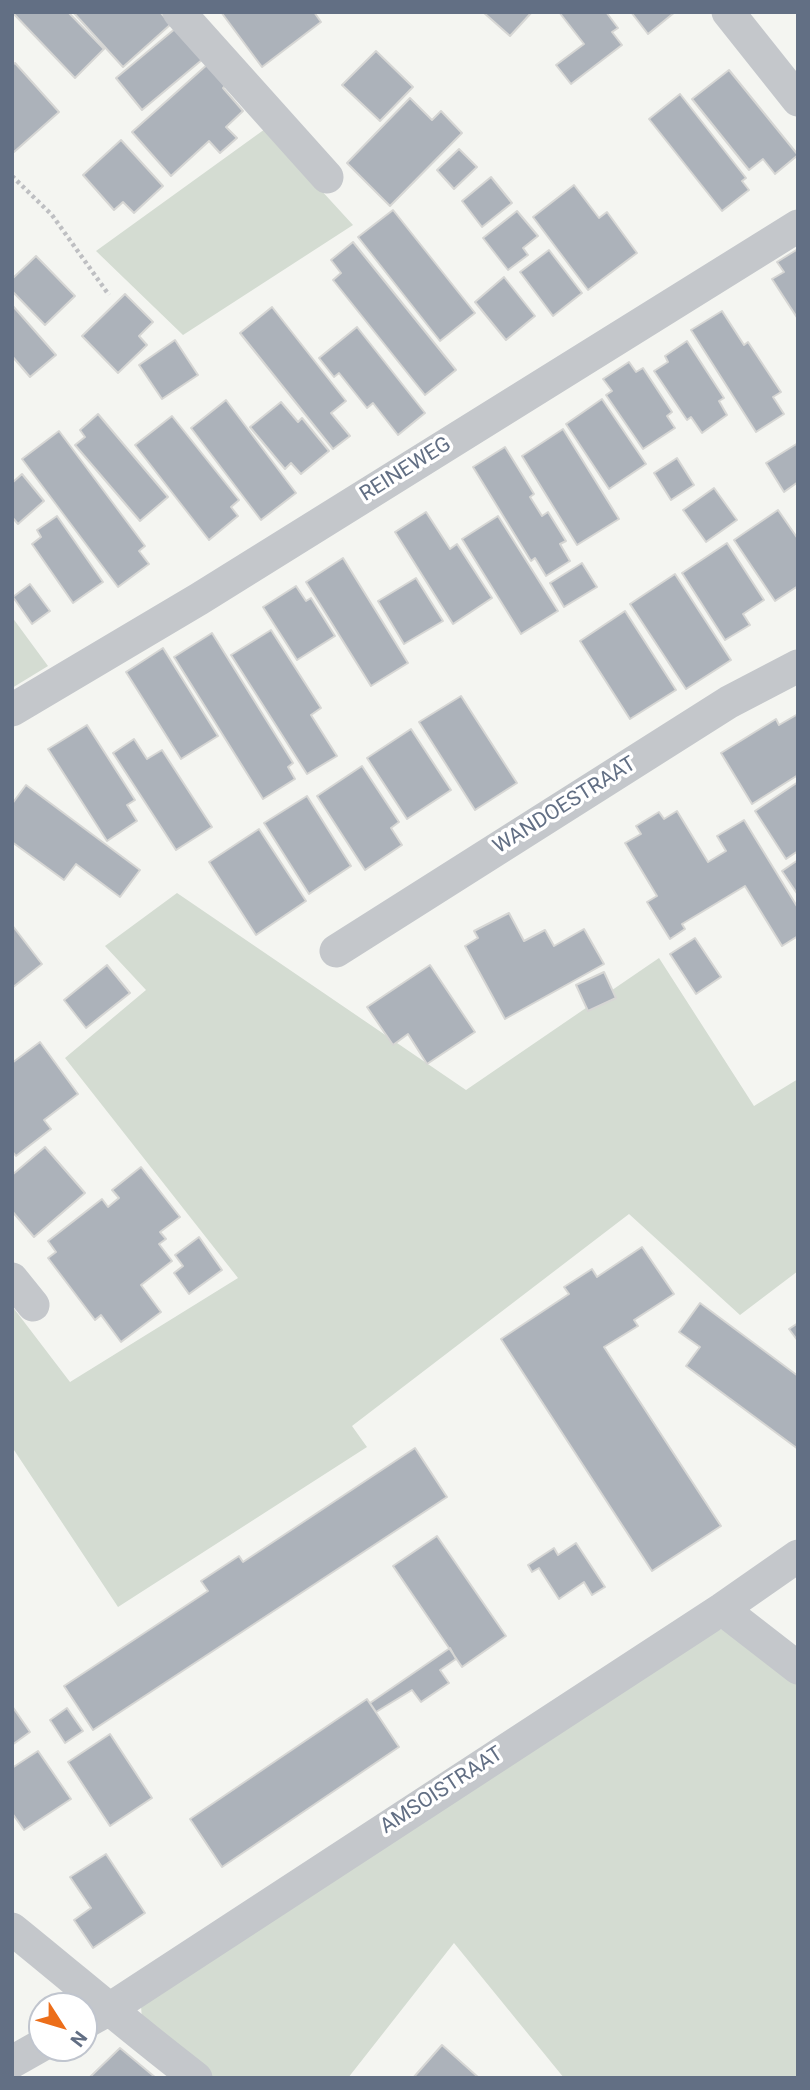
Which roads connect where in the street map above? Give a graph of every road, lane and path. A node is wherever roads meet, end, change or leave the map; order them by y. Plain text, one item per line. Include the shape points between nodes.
1 (179, 12) edge
2 (728, 12) edge
3 (787, 64) edge
4 (798, 100) edge
5 (12, 176) edge
6 (327, 177) dead end
7 (798, 226) edge
8 (109, 295) dead end
9 (798, 666) edge
10 (12, 710) edge
11 (336, 951) dead end
12 (12, 1279) edge
13 (33, 1305) dead end
14 (798, 1556) edge
15 (722, 1609) junction
16 (798, 1668) edge
17 (12, 1929) edge
18 (74, 1992) edge
19 (98, 2014) edge
20 (98, 2015) edge
21 (28, 2053) edge
22 (12, 2062) edge
23 (196, 2078) edge

1 - 6 street
2 - 3 street
3 - 4 street
5 - 8 path via 52,215
7 - 10 street, REINEWEG via 199,599
9 - 11 street, WANDOESTRAAT via 729,702
12 - 13 street
14 - 15 street, AMSOISTRAAT
15 - 16 street
15 - 19 street, AMSOISTRAAT
17 - 18 street
20 - 23 street via 140,2035
21 - 22 street

